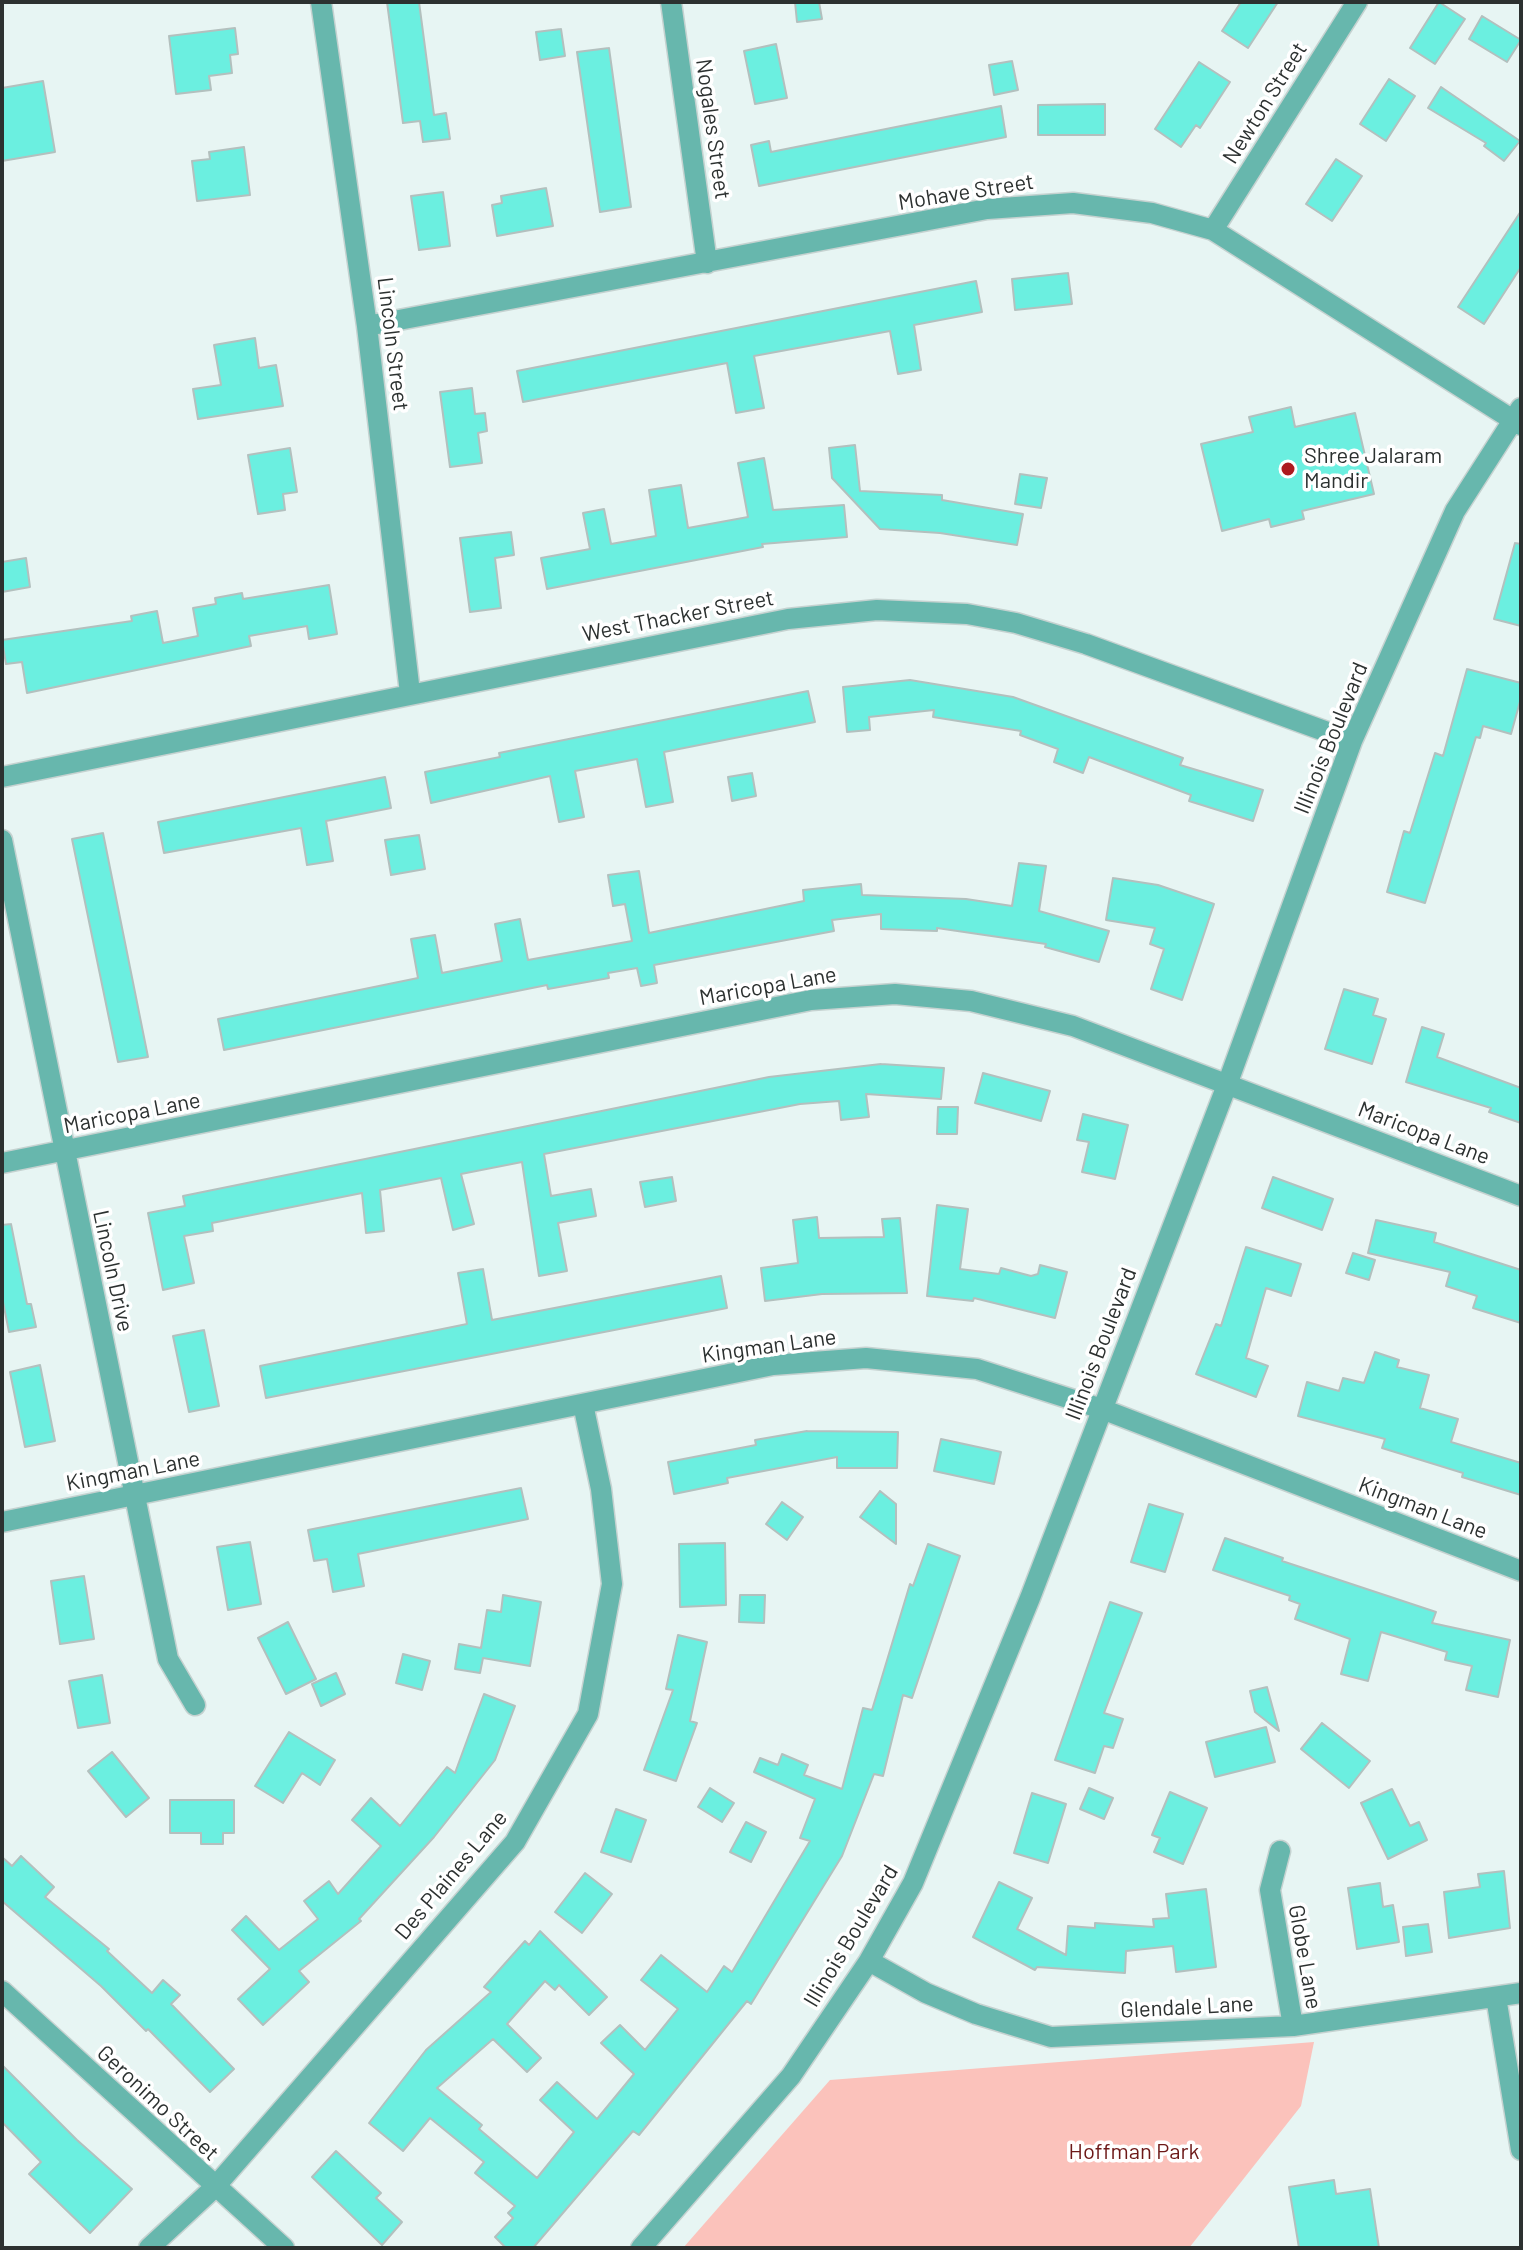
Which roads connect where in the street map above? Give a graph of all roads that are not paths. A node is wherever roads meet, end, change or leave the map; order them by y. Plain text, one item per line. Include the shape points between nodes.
1 (321, 2) edge
2 (671, 2) edge
3 (1357, 2) edge
4 (1213, 230) junction
5 (707, 263) junction
6 (367, 326) junction
7 (1519, 417) edge
8 (410, 693) junction
9 (1352, 741) junction
10 (2, 777) edge
11 (2, 840) edge
12 (1227, 1085) junction
13 (64, 1151) junction
14 (2, 1163) edge
15 (1521, 1196) edge
16 (583, 1404) junction
17 (1102, 1409) junction
18 (134, 1495) junction
19 (2, 1522) edge
20 (1521, 1571) edge
21 (195, 1705) dead end
22 (1280, 1851) dead end
23 (869, 1961) junction
24 (2, 1991) edge
25 (1521, 1993) edge
26 (1496, 1997) junction
27 (1293, 2026) junction
28 (1521, 2150) edge
29 (214, 2188) junction
30 (149, 2248) edge
31 (284, 2248) edge
32 (641, 2248) edge

1 - 6 street, Lincoln Street
2 - 5 street, Nogales Street
3 - 4 street, Newton Street
4 - 5 street, Mohave Street via 1152,213 1073,203 1032,204
4 - 7 street, Mohave Street
5 - 6 street, Mohave Street
6 - 8 street, Lincoln Street
7 - 9 street, Illinois Boulevard via 1449,522
8 - 9 street, West Thacker Street via 788,619 919,610 1002,620 1086,644
8 - 10 street, West Thacker Street
9 - 12 street, Illinois Boulevard
11 - 13 street, Lincoln Drive
12 - 13 street, Maricopa Lane via 1037,1015 928,995 858,995 811,1000
12 - 15 street, Maricopa Lane
12 - 17 street, Illinois Boulevard
13 - 14 street, Maricopa Lane
13 - 18 street, Lincoln Drive
16 - 17 street, Kingman Lane via 773,1365 866,1358 977,1369
16 - 18 street, Kingman Lane
16 - 29 street, Des Plaines Lane via 612,1584 588,1714 515,1842
17 - 20 street, Kingman Lane
17 - 23 street, Illinois Boulevard via 952,1794 913,1883
18 - 19 street, Kingman Lane
18 - 21 street, Lincoln Drive via 168,1659
22 - 27 street, Globe Lane via 1270,1890
23 - 27 street, Glendale Lane via 964,2009 1051,2037
23 - 32 street, Illinois Boulevard via 791,2076
24 - 29 street, Geronimo Street
25 - 26 street, Glendale Lane
26 - 27 street, Glendale Lane
26 - 28 street
29 - 30 street, Des Plaines Lane
29 - 31 street, Geronimo Street

